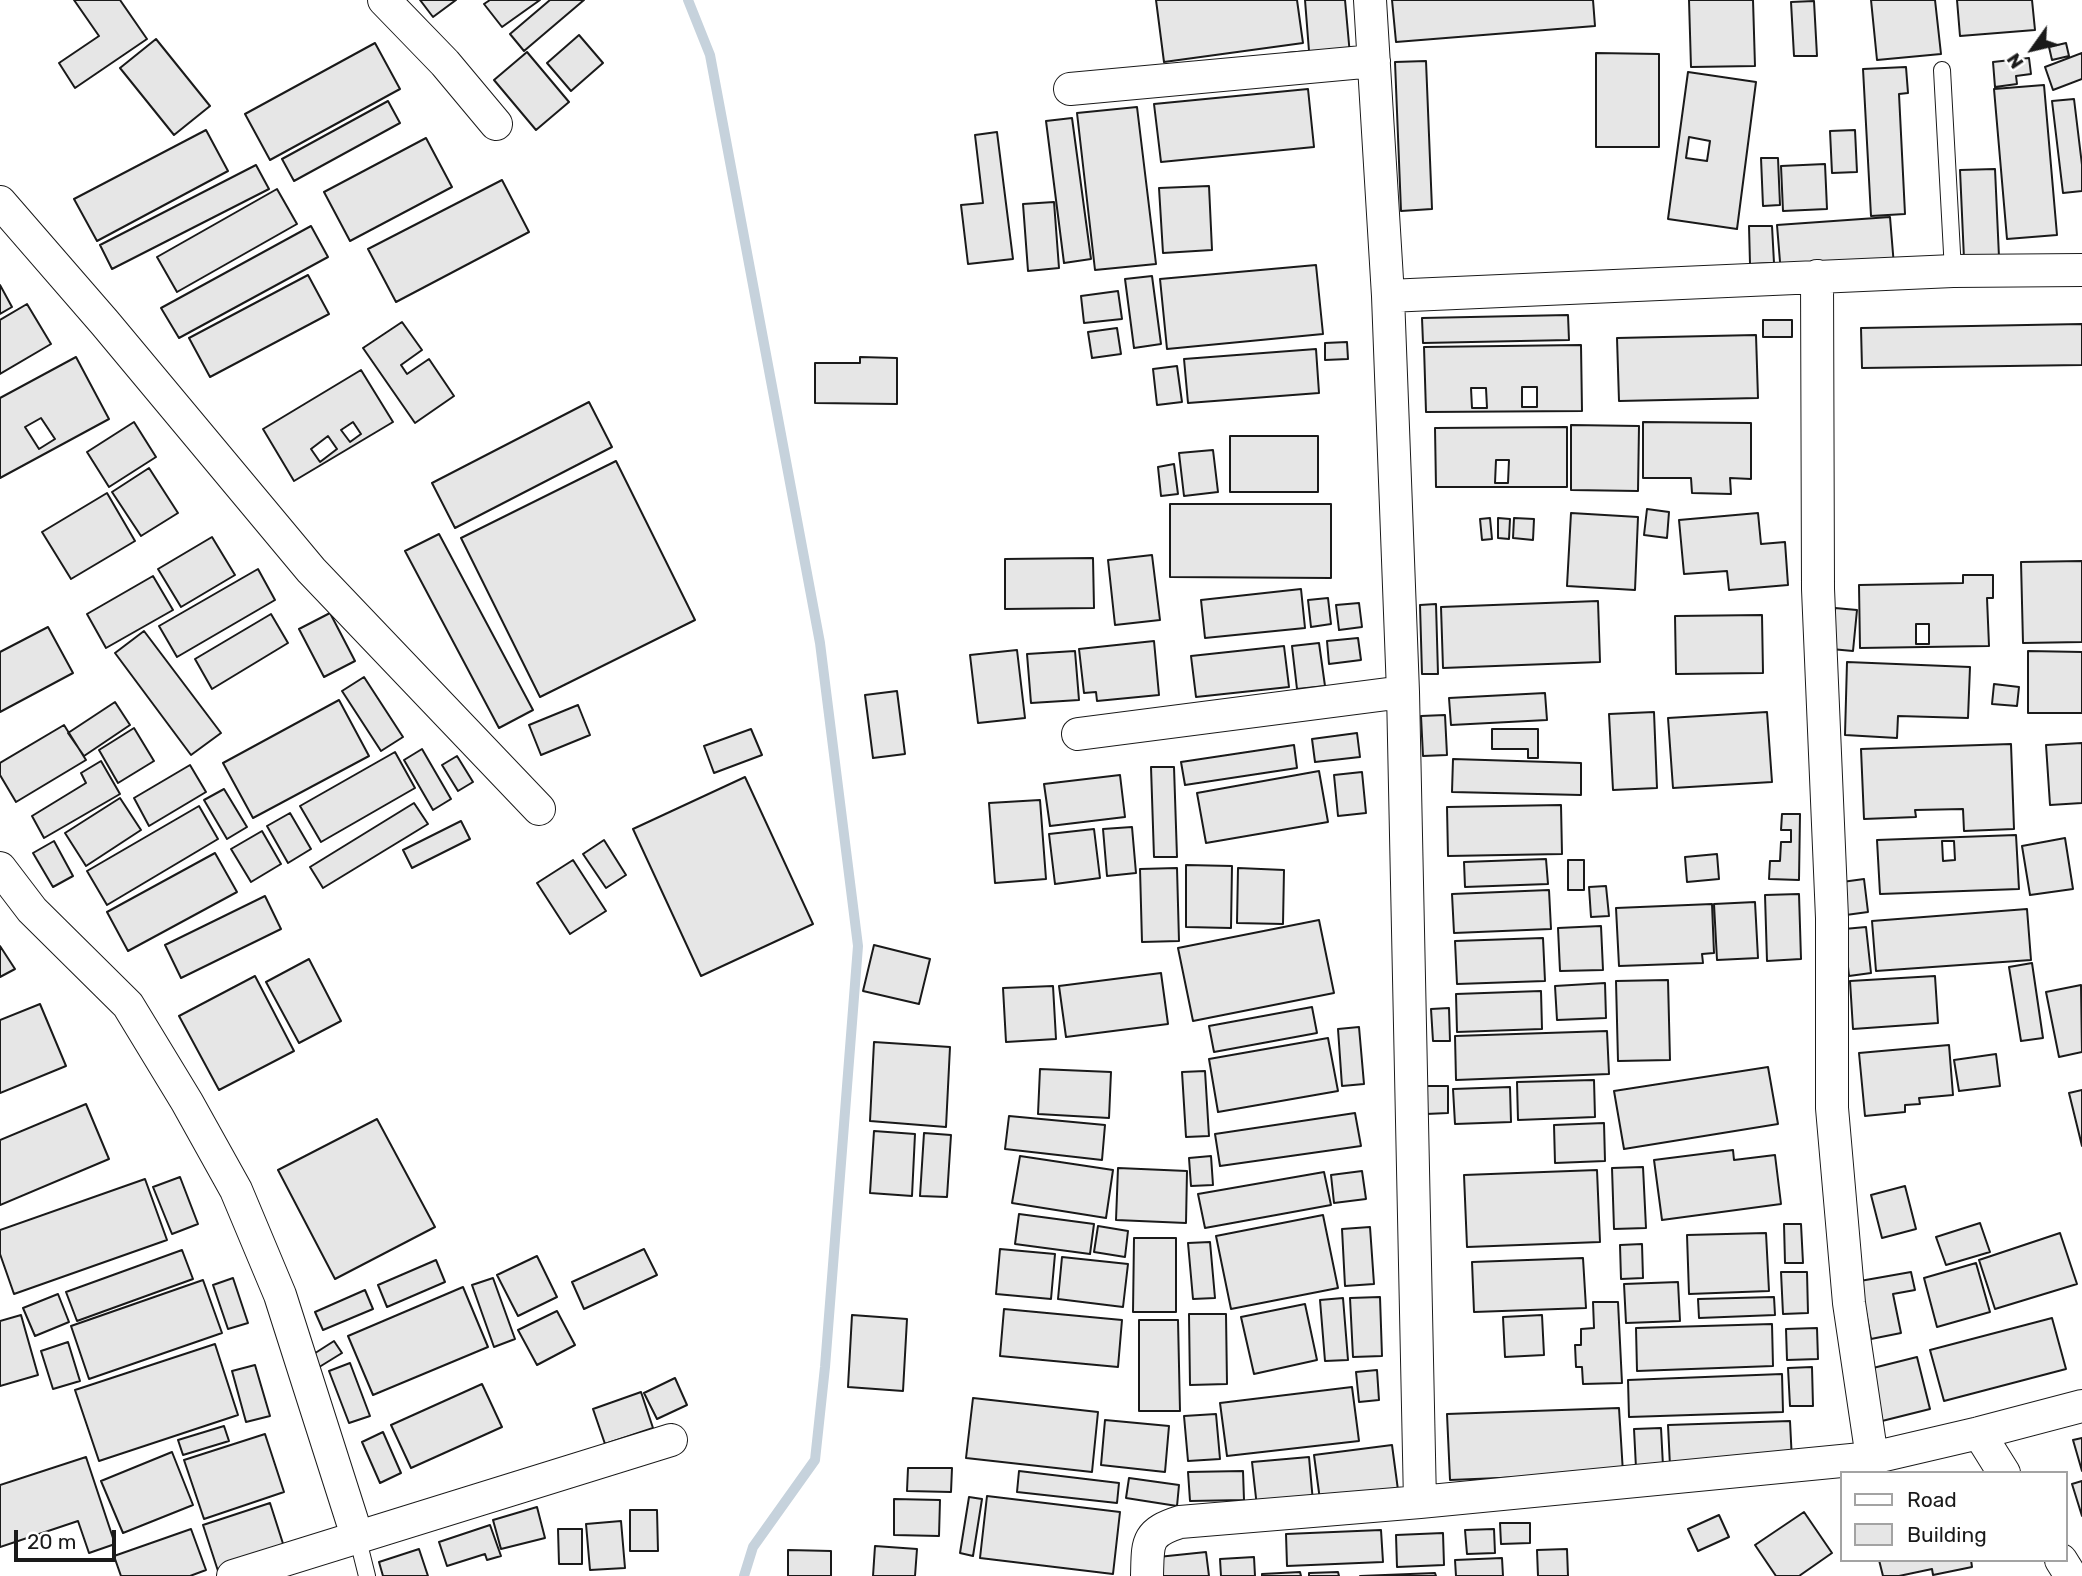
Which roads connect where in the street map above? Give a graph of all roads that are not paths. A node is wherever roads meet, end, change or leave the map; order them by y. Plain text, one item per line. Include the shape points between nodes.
1 (384, 0) edge
2 (1370, 0) edge
3 (1374, 61) junction
4 (1942, 70) dead end
5 (1070, 89) dead end
6 (496, 124) dead end
7 (0, 202) edge
8 (2082, 270) edge
9 (1953, 271) junction
10 (1817, 276) junction
11 (1388, 296) junction
12 (1403, 692) junction
13 (1078, 734) dead end
14 (539, 809) dead end
15 (0, 868) edge
16 (2082, 1406) edge
17 (1979, 1433) junction
18 (671, 1440) dead end
19 (1872, 1458) junction
20 (2003, 1471) edge
21 (1420, 1502) junction
22 (357, 1536) junction
23 (233, 1576) edge
24 (367, 1576) edge
25 (1147, 1576) edge

1 - 6 street
2 - 3 street
3 - 5 street
3 - 11 street
4 - 9 lane
7 - 14 street via 311,570
8 - 9 street
9 - 10 street
10 - 11 street
10 - 19 street via 1818,589 1832,918 1832,1108 1849,1303
11 - 12 street
12 - 13 street
12 - 21 street
15 - 22 street via 32,911 128,1005 236,1190 280,1296
16 - 17 street
17 - 19 street
17 - 20 street
18 - 22 street
19 - 21 street
21 - 25 street via 1180,1522 1161,1528 1147,1544
22 - 23 street
22 - 24 lane

